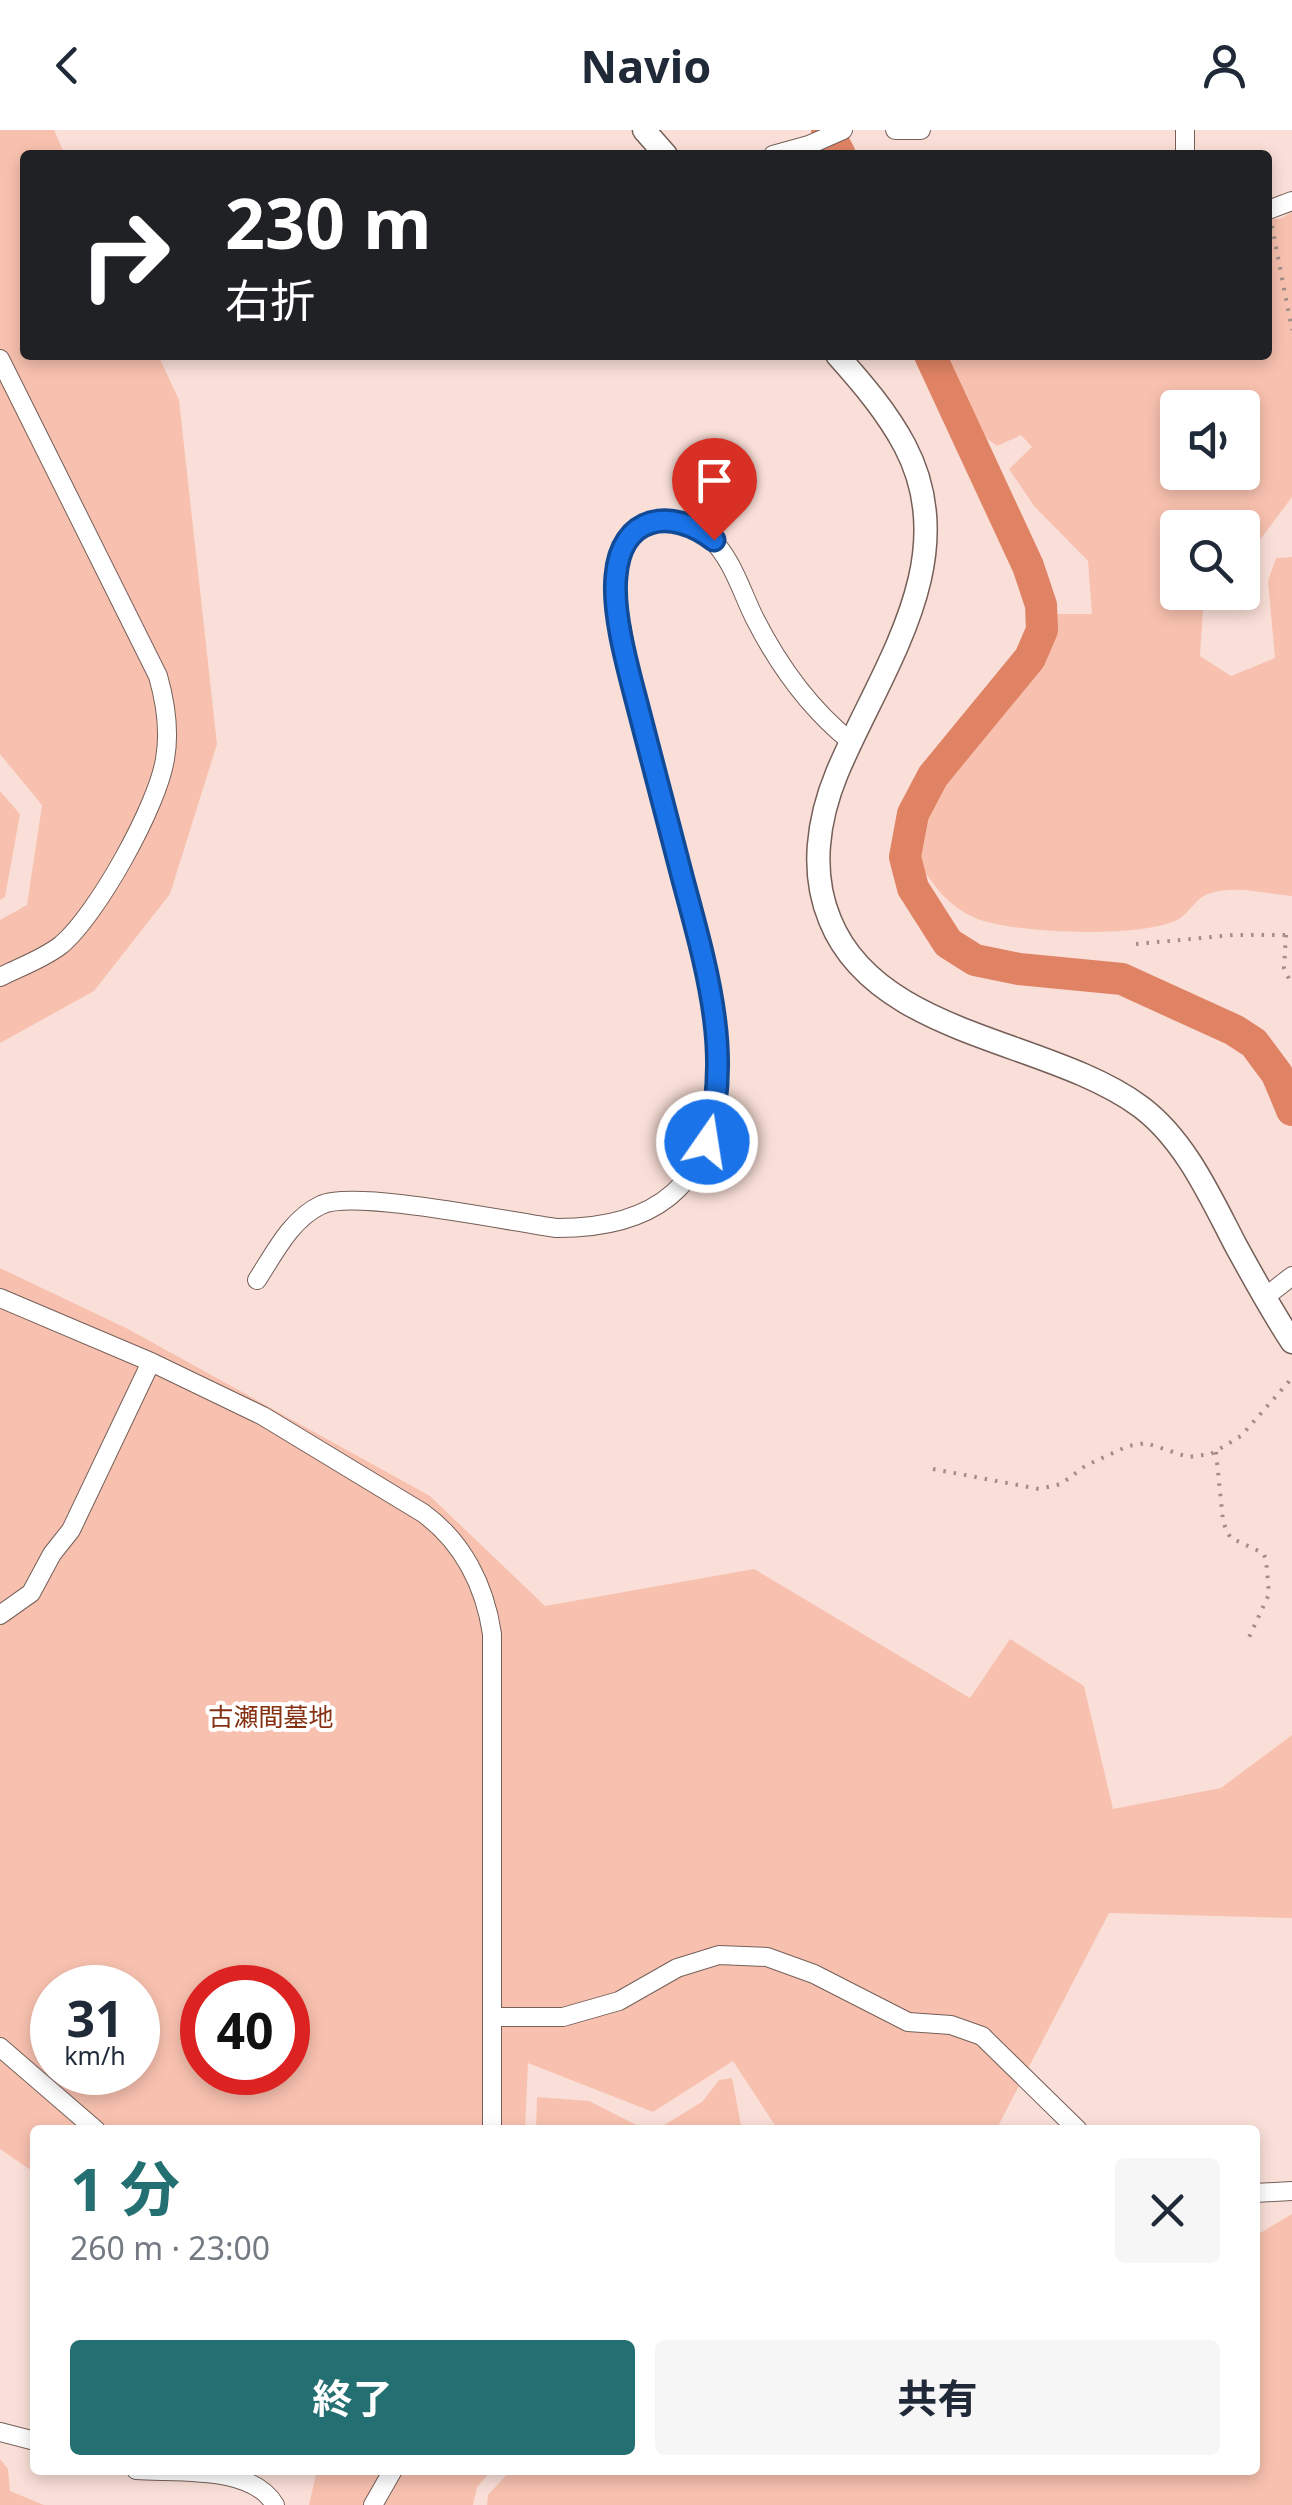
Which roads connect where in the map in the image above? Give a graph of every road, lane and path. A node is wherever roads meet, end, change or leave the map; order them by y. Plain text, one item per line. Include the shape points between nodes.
1 (644, 130) edge
2 (843, 130) edge
3 (894, 130) edge
4 (921, 130) edge
5 (662, 150) edge
6 (790, 150) edge
7 (1272, 230) edge
8 (1292, 330) edge
9 (0, 358) edge
10 (858, 364) edge
11 (850, 740) junction
12 (1289, 935) edge
13 (1136, 944) dead end
14 (0, 977) edge
15 (1292, 985) edge
16 (1292, 1276) edge
17 (256, 1280) dead end
18 (0, 1298) edge
19 (1264, 1298) junction
20 (1292, 1342) edge
21 (151, 1362) junction
22 (1292, 1378) edge
23 (1216, 1451) junction
24 (933, 1469) dead end
25 (0, 1615) edge
26 (1246, 1644) dead end
27 (493, 2018) junction
28 (0, 2047) edge
29 (90, 2125) edge
30 (492, 2125) edge
31 (1073, 2125) edge
32 (1292, 2191) edge
33 (1260, 2193) edge
34 (0, 2432) edge
35 (30, 2439) edge
36 (214, 2475) edge
37 (390, 2475) edge
38 (275, 2505) edge
39 (373, 2505) edge

1 - 5 main road
2 - 6 street
3 - 4 street
7 - 8 path
9 - 14 street via 158,676 167,720 158,788 94,907 60,946
10 - 11 main road via 906,449 920,486 927,544 906,626
11 - 17 street via 803,697 714,540 667,518 639,527 618,563 616,596 631,680 707,970 718,1094 707,1142 682,1184 666,1197 638,1214 584,1228 361,1199 324,1204 298,1222
11 - 19 main road via 824,811 818,858 830,923 854,958 886,992 1090,1078 1144,1108 1202,1182
12 - 13 path
12 - 15 path via 1284,968
16 - 19 street
18 - 21 street
19 - 20 main road
21 - 25 street via 71,1530 31,1593
21 - 27 street via 263,1416 424,1513 457,1545 480,1584 492,1634
22 - 23 path via 1241,1436
23 - 24 path via 1188,1457 1146,1443 1128,1446 1062,1484 1039,1489
23 - 26 path via 1227,1532 1266,1559 1269,1594
27 - 30 street
27 - 31 street via 564,2017 718,1955 767,1957 908,2022 951,2025 982,2036
28 - 29 street
32 - 33 street
34 - 35 street
36 - 38 street via 250,2481
37 - 39 street

